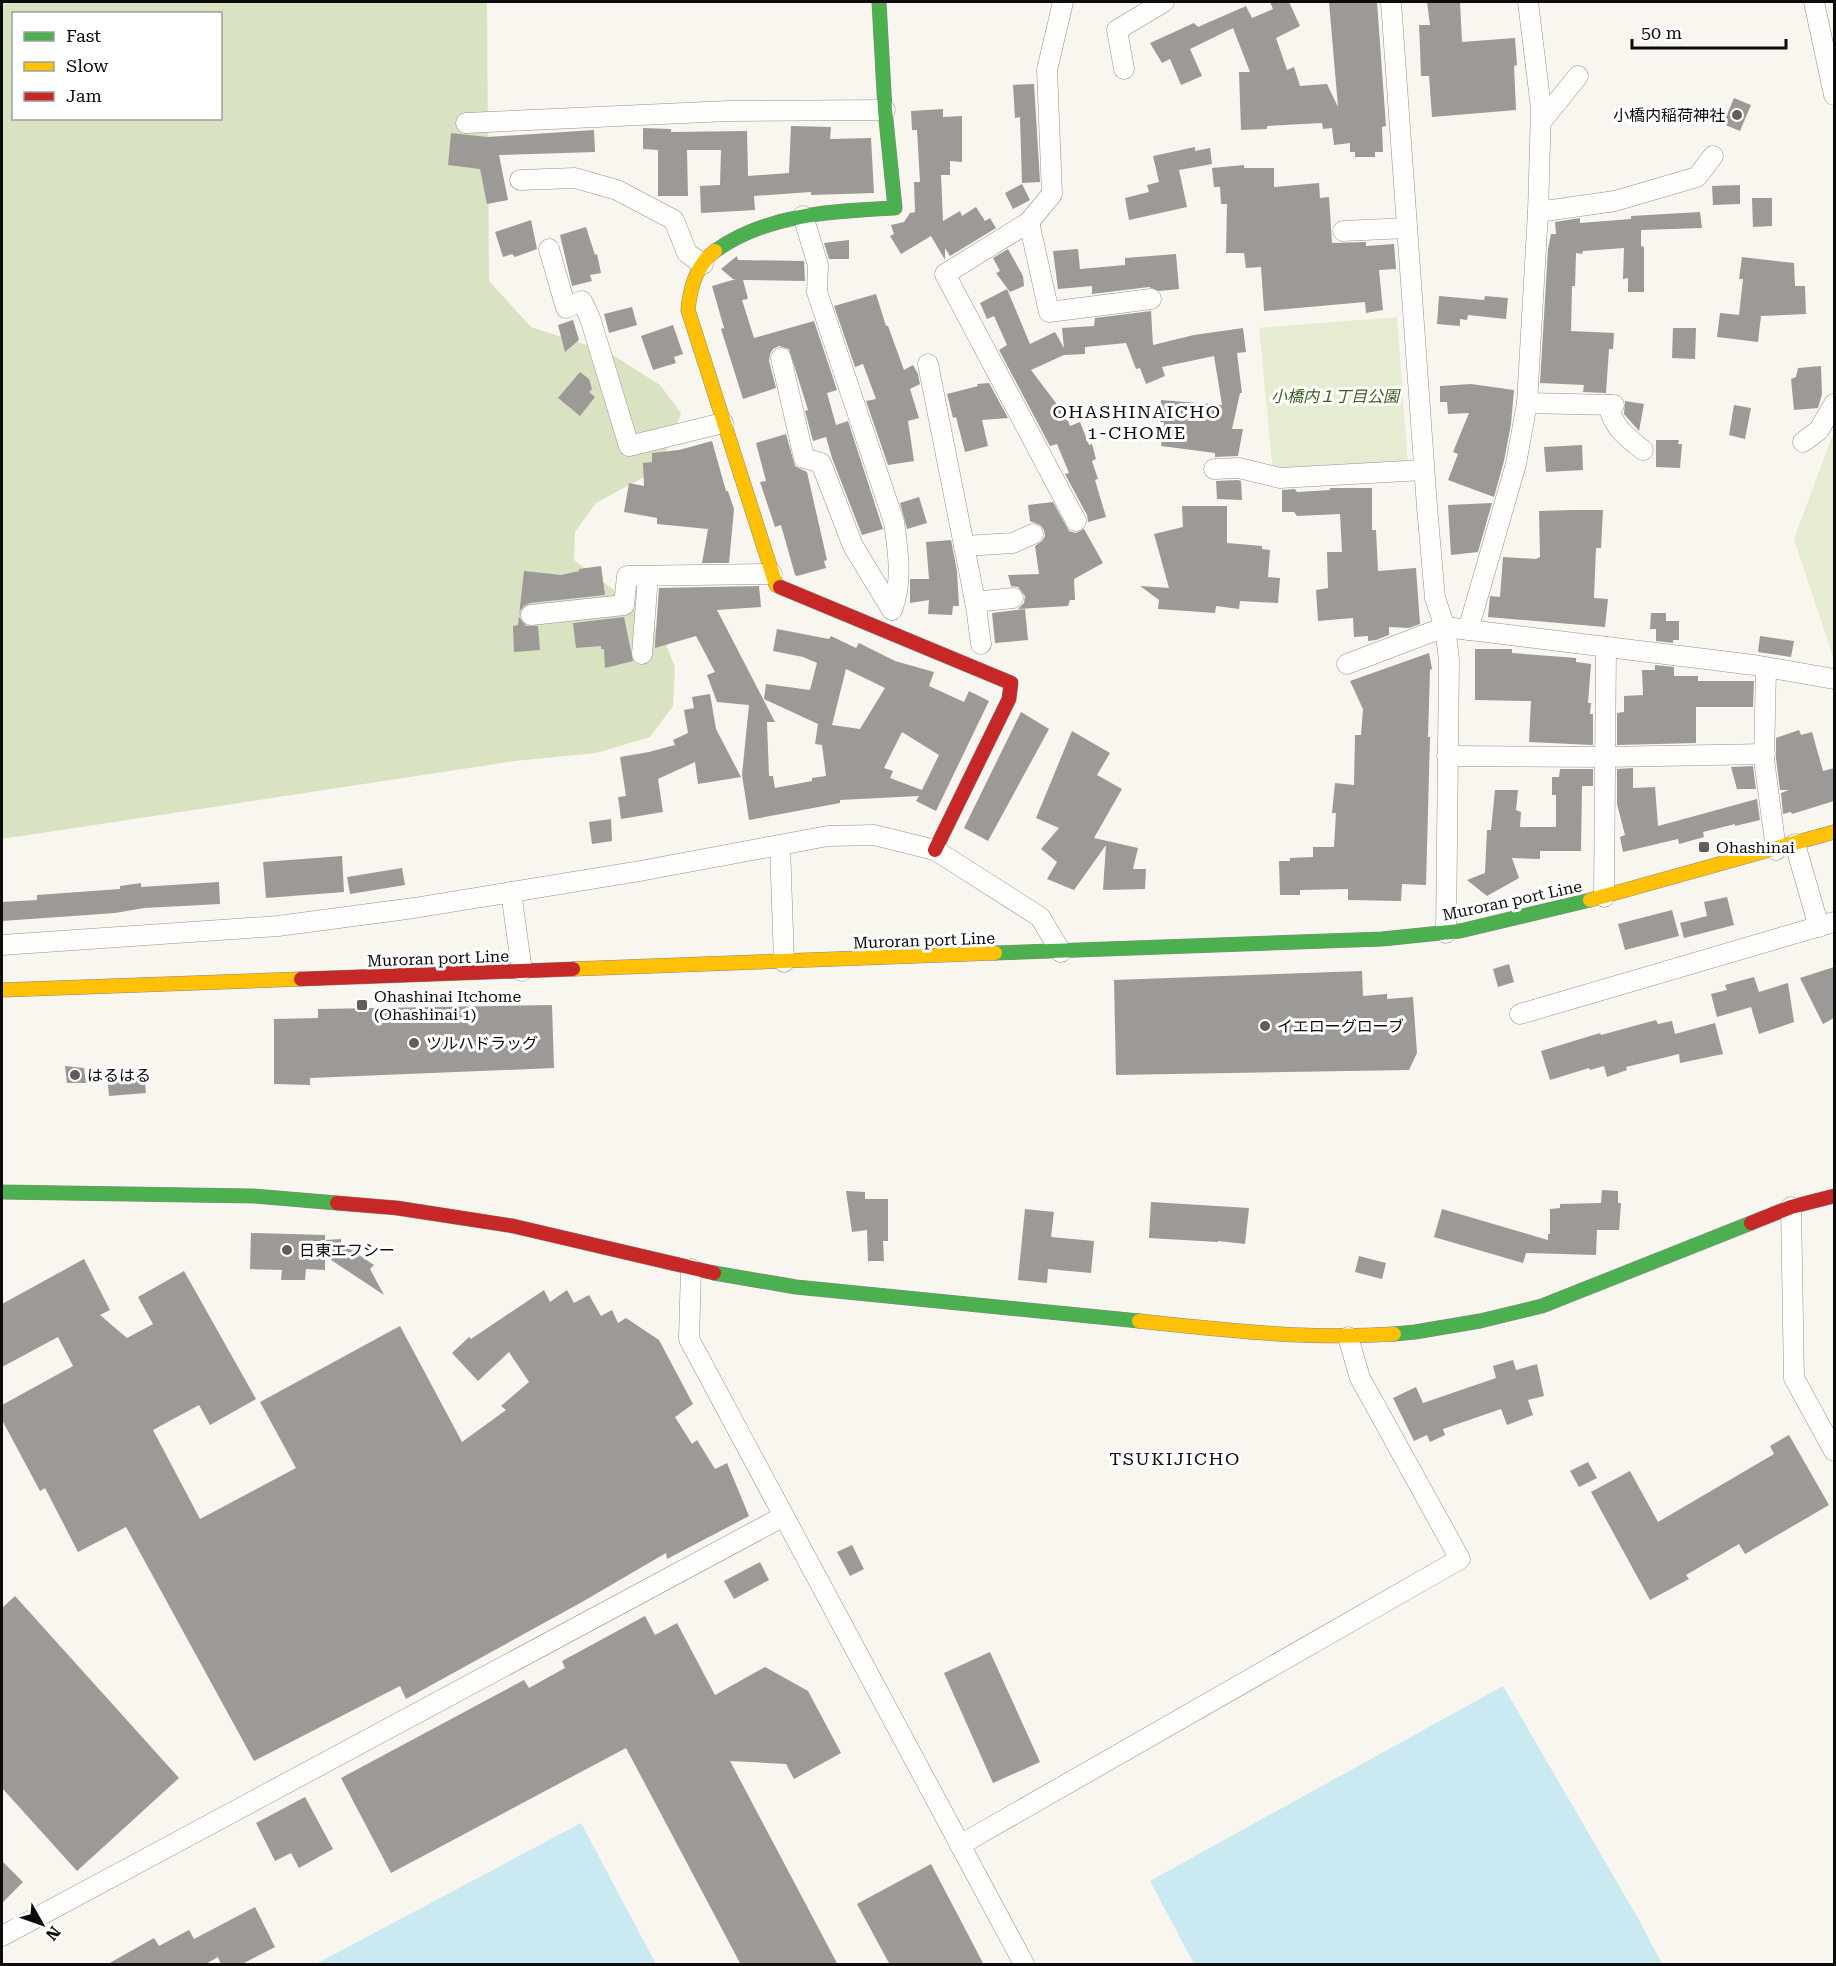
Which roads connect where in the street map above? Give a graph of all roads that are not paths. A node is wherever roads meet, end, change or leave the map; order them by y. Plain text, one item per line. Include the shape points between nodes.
1 (879, 2) edge
2 (1063, 2) edge
3 (1164, 2) edge
4 (1391, 2) edge
5 (1528, 2) edge
6 (1814, 2) edge
7 (1831, 57) edge
8 (1124, 69) dead end
9 (1578, 76) dead end
10 (1834, 95) edge
11 (885, 110) junction
12 (1541, 122) junction
13 (466, 123) dead end
14 (1713, 156) dead end
15 (520, 180) dead end
16 (1538, 212) junction
17 (803, 216) junction
18 (1029, 222) junction
19 (1407, 228) junction
20 (1342, 231) dead end
21 (549, 249) dead end
22 (704, 264) junction
23 (1150, 299) dead end
24 (781, 358) dead end
25 (928, 363) dead end
26 (1527, 403) junction
27 (1834, 404) edge
28 (723, 423) junction
29 (1803, 442) dead end
30 (1643, 450) dead end
31 (1214, 469) dead end
32 (1424, 470) junction
33 (1076, 521) dead end
34 (1034, 534) dead end
35 (964, 546) junction
36 (772, 574) junction
37 (648, 576) junction
38 (1013, 598) dead end
39 (975, 602) junction
40 (531, 615) dead end
41 (1445, 627) junction
42 (1468, 630) junction
43 (981, 644) dead end
44 (1606, 647) junction
45 (642, 654) dead end
46 (1347, 664) dead end
47 (1766, 669) junction
48 (1834, 679) edge
49 (1765, 754) junction
50 (1448, 756) junction
51 (1605, 757) junction
52 (1834, 832) edge
53 (1795, 844) junction
54 (780, 845) junction
55 (935, 850) junction
56 (1776, 850) junction
57 (511, 892) junction
58 (1604, 897) junction
59 (1827, 924) edge
60 (1446, 933) junction
61 (2, 945) edge
62 (1061, 952) junction
63 (784, 962) junction
64 (522, 971) junction
65 (2, 990) edge
66 (1520, 1014) dead end
67 (2, 1192) edge
68 (1834, 1196) edge
69 (1791, 1208) junction
70 (691, 1269) junction
71 (1348, 1336) junction
72 (1834, 1451) edge
73 (784, 1516) junction
74 (960, 1845) junction
75 (2, 1936) edge
76 (1024, 1965) edge

1 - 11 street
2 - 18 street via 1047,70 1052,194
3 - 8 street via 1118,30
4 - 19 street
5 - 12 street
6 - 7 street
7 - 10 street
9 - 12 street
11 - 13 street via 729,111
11 - 17 street via 895,208
12 - 16 street
14 - 16 street via 1697,177 1615,201
15 - 22 street via 575,178 617,190 674,220 687,253
16 - 26 street
17 - 22 street via 743,234 714,252
17 - 24 street via 818,265 818,292 894,522 899,593 892,610 853,546 821,463 804,458
18 - 23 street via 1049,312
18 - 33 street via 945,274
19 - 20 street
19 - 32 street
21 - 28 street via 566,308 582,301 590,318 629,446
22 - 28 street via 691,287 688,310
25 - 35 street
26 - 30 street via 1611,405 1611,415 1621,432
26 - 42 street via 1516,464
27 - 29 street via 1819,430
28 - 36 street
31 - 32 street via 1239,468 1280,478
32 - 41 street via 1436,597
34 - 35 street via 1013,543
35 - 39 street
36 - 37 street
36 - 55 street via 776,585 1011,683 1009,699
37 - 40 street via 627,576 624,605
37 - 45 street
38 - 39 street
39 - 43 street
41 - 42 street
41 - 46 street
41 - 50 street via 1449,660
42 - 44 street
44 - 47 street
44 - 51 street
47 - 48 street
47 - 49 street
49 - 51 street
49 - 56 street
50 - 51 street
50 - 60 street
51 - 58 street
52 - 53 street, Muroran port Line
53 - 56 street, Muroran port Line
53 - 59 street
54 - 55 street via 828,836 874,835
54 - 57 street
54 - 63 street
55 - 62 street via 1040,917
56 - 58 street, Muroran port Line
57 - 61 street via 278,926
57 - 64 street
58 - 60 street, Muroran port Line
59 - 66 street
60 - 62 street, Muroran port Line
62 - 63 street, Muroran port Line
63 - 64 street, Muroran port Line
64 - 65 street, Muroran port Line
67 - 70 street via 253,1197 398,1208 513,1226
68 - 69 street
69 - 71 street via 1542,1306 1415,1332
69 - 72 street via 1794,1378
70 - 71 street via 796,1287 1264,1334
70 - 73 street via 688,1339
71 - 74 street via 1360,1378 1460,1559
73 - 74 street
73 - 75 street
74 - 76 street

